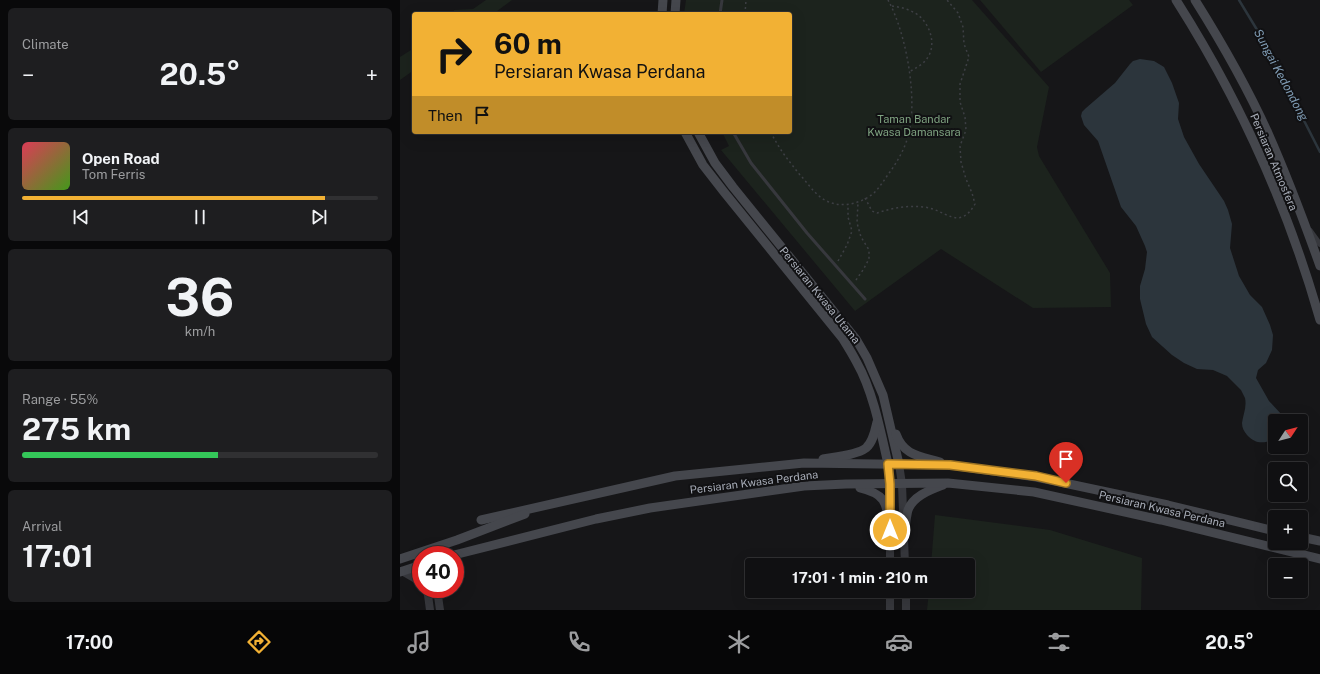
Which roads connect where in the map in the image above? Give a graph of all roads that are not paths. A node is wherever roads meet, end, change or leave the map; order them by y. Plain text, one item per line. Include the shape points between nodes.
1 (663, 0) edge
2 (676, 0) edge
3 (722, 0) edge
4 (1176, 0) edge
5 (1195, 0) edge
6 (662, 12) edge
7 (675, 12) edge
8 (720, 12) edge
9 (686, 134) edge
10 (699, 134) edge
11 (734, 134) edge
12 (1303, 219) junction
13 (1320, 244) edge
14 (1320, 266) edge
15 (865, 299) dead end
16 (1320, 320) edge
17 (883, 395) junction
18 (878, 421) junction
19 (804, 463) junction
20 (888, 464) junction
21 (899, 464) junction
22 (950, 465) junction
23 (948, 483) junction
24 (846, 484) junction
25 (890, 484) junction
26 (902, 484) junction
27 (543, 506) junction
28 (481, 520) dead end
29 (1268, 529) edge
30 (890, 530) junction
31 (904, 532) junction
32 (1320, 534) edge
33 (1308, 536) edge
34 (1308, 538) edge
35 (1320, 541) edge
36 (464, 552) edge
37 (890, 558) edge
38 (905, 558) edge
39 (400, 559) edge
40 (1320, 559) edge
41 (412, 568) edge
42 (401, 571) edge
43 (412, 577) edge
44 (428, 598) edge
45 (438, 598) edge
46 (890, 598) edge
47 (906, 598) edge
48 (430, 610) edge
49 (440, 610) edge
50 (890, 610) edge
51 (906, 610) edge

1 - 6 main road
2 - 7 main road
3 - 8 lane
4 - 16 main road, Persiaran Atmosfera via 1208,52 1254,139 1288,225
5 - 12 main road, Persiaran Atmosfera via 1222,43 1268,133
9 - 18 main road, Persiaran Kwasa Utama via 703,165 843,339 858,364
10 - 17 main road, Persiaran Kwasa Utama via 715,163 733,187 856,339
11 - 15 lane via 751,163 807,233
12 - 13 street
12 - 14 main road, Persiaran Atmosfera
17 - 21 main road, Persiaran Kwasa Utama
17 - 22 main road via 899,443 904,449
18 - 19 main road via 866,448 858,452
18 - 20 main road, Persiaran Kwasa Utama
19 - 20 main road, Persiaran Kwasa Perdana
19 - 27 main road, Persiaran Kwasa Perdana via 675,476
20 - 21 main road, Persiaran Kwasa Perdana
20 - 25 street, Persiaran Kwasa Utama
21 - 22 main road, Persiaran Kwasa Perdana
21 - 26 street, Persiaran Kwasa Utama
22 - 29 main road, Persiaran Kwasa Perdana via 1036,476
23 - 26 main road, Persiaran Kwasa Perdana
23 - 31 main road via 928,491 911,504
23 - 40 main road, Persiaran Kwasa Perdana via 1034,492
24 - 25 main road, Persiaran Kwasa Perdana
24 - 30 main road via 874,491 879,495 886,504
24 - 36 main road, Persiaran Kwasa Perdana via 804,486 650,508
25 - 26 main road, Persiaran Kwasa Perdana
25 - 30 street, Persiaran Kwasa Utama
26 - 31 street, Persiaran Kwasa Utama
27 - 28 main road, Persiaran Kwasa Perdana
27 - 39 main road via 507,522
30 - 37 street, Persiaran Kwasa Utama
31 - 38 street, Persiaran Kwasa Utama
32 - 33 main road
34 - 35 main road
41 - 42 main road
42 - 43 street
44 - 48 street
45 - 49 street
46 - 50 street
47 - 51 street

